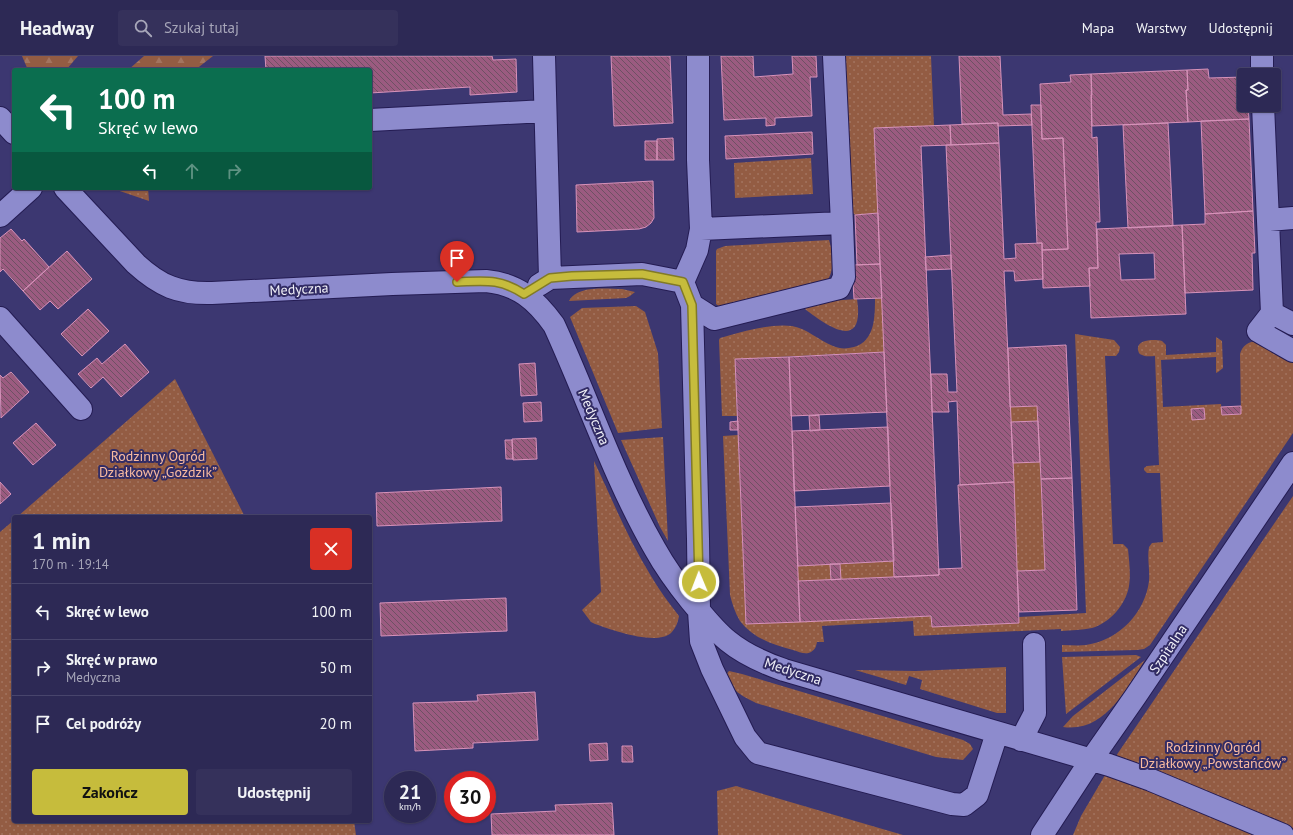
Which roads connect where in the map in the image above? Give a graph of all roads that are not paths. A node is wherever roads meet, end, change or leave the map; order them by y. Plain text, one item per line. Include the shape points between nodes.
1 (544, 56) edge
2 (698, 56) edge
3 (834, 56) edge
4 (1262, 56) edge
5 (1262, 68) edge
6 (545, 111) junction
7 (1263, 112) edge
8 (0, 118) edge
9 (372, 120) edge
10 (12, 131) edge
11 (29, 190) edge
12 (67, 190) edge
13 (0, 216) edge
14 (1293, 218) edge
15 (1268, 220) junction
16 (842, 223) junction
17 (701, 228) junction
18 (550, 278) junction
19 (683, 282) junction
20 (524, 294) junction
21 (692, 305) junction
22 (1272, 313) junction
23 (0, 318) edge
24 (1293, 324) edge
25 (1293, 351) edge
26 (81, 409) dead end
27 (1293, 463) edge
28 (699, 611) junction
29 (1034, 644) dead end
30 (997, 732) junction
31 (1022, 740) junction
32 (1091, 760) junction
33 (1042, 835) edge
34 (1283, 835) edge

1 - 6 street
2 - 17 street
3 - 16 street
4 - 5 street
6 - 9 street
6 - 18 street
7 - 15 street
8 - 10 street
11 - 13 street
12 - 20 street, Medyczna via 136,264 165,286 185,292 486,281 501,282
14 - 15 street
15 - 22 street
16 - 17 street
16 - 21 street via 844,277 839,288 714,319
17 - 19 street via 697,250
18 - 19 street via 642,274
18 - 20 street
19 - 21 street
20 - 28 street, Medyczna via 545,312 554,325 630,502 655,550
21 - 28 street
22 - 24 street
22 - 25 street via 1258,330
23 - 26 street
27 - 32 street, Szpitalna
28 - 30 street, Medyczna via 726,640 764,663
28 - 30 street via 701,641 712,669 745,737 758,753 964,805 977,796
29 - 31 street via 1034,713
30 - 31 street, Medyczna
31 - 32 street, Medyczna
32 - 33 street, Szpitalna
32 - 34 street, Medyczna via 1151,780

